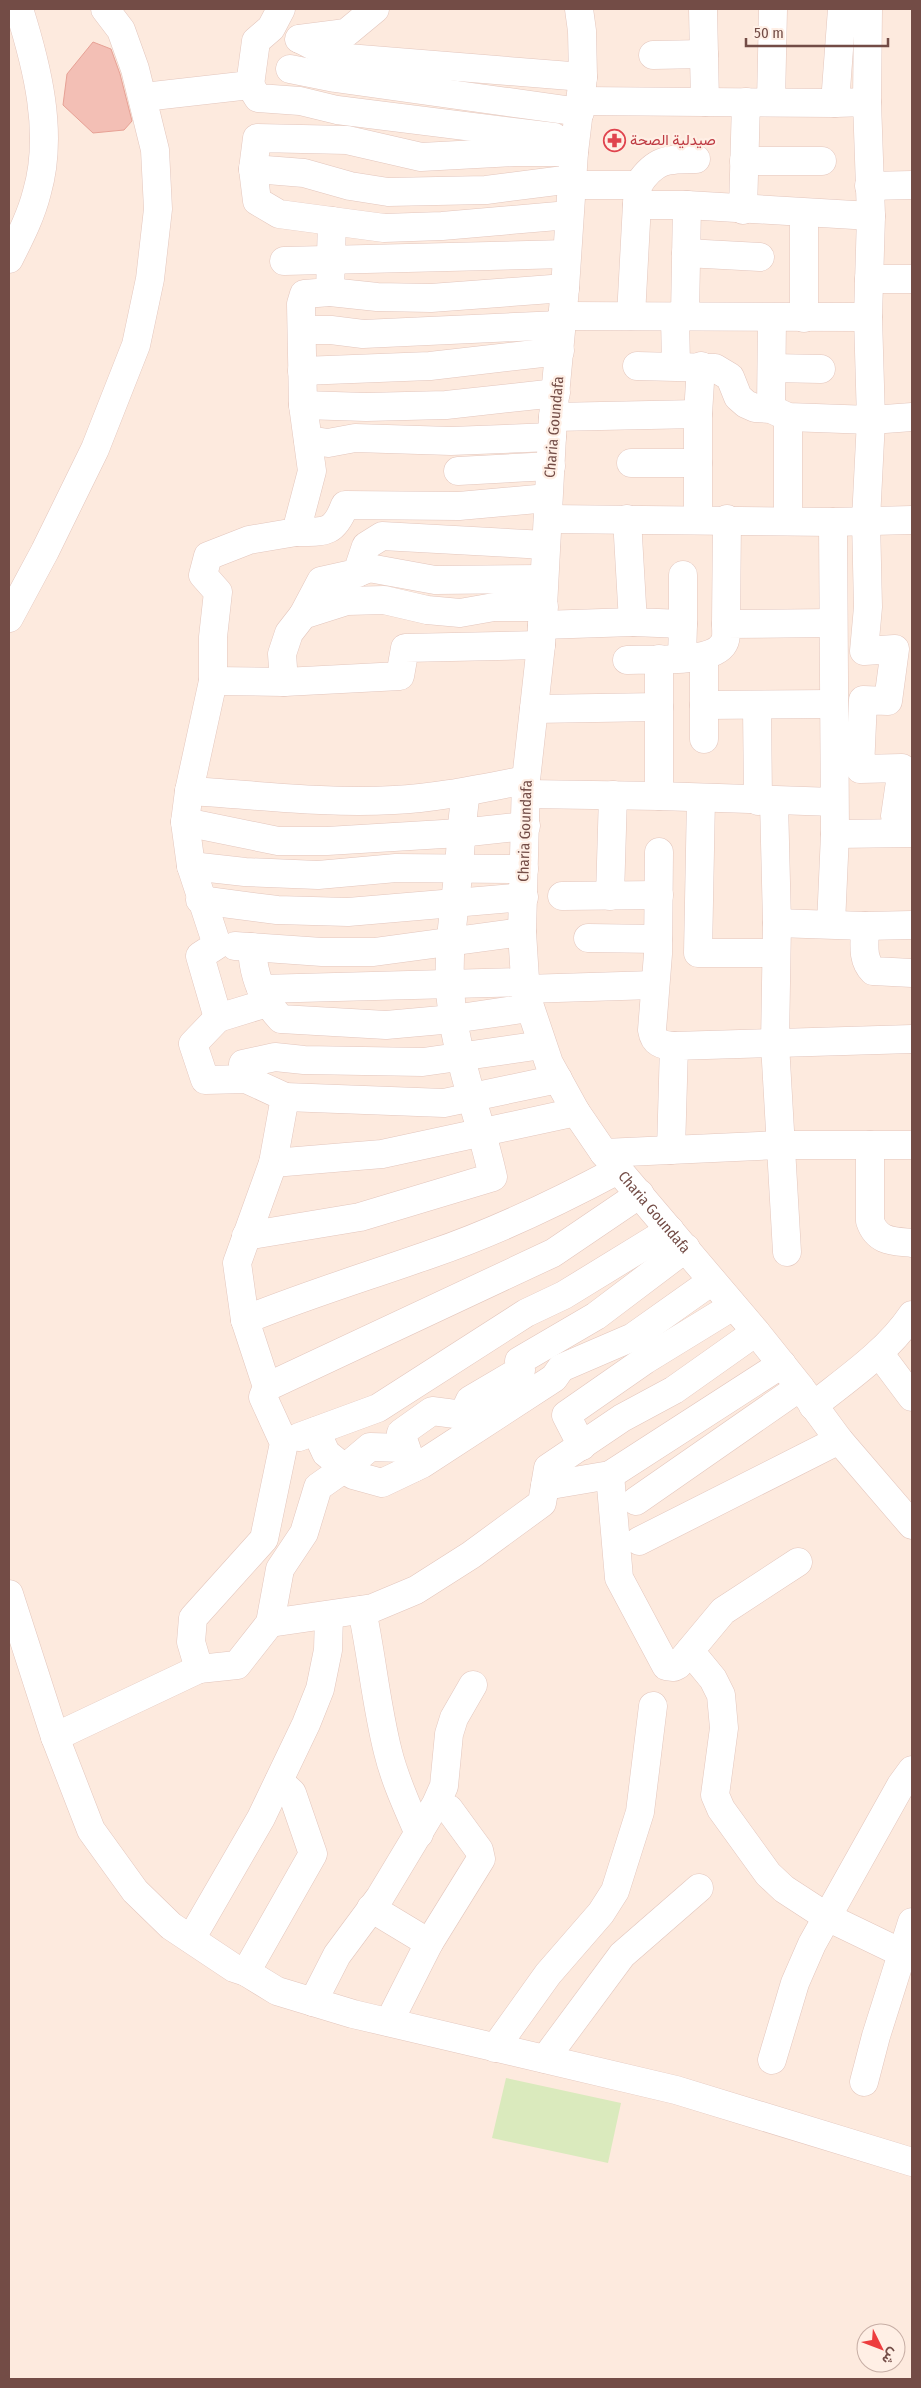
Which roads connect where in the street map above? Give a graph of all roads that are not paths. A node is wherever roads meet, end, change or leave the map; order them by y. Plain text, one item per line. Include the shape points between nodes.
1 (19, 9) edge
2 (105, 9) edge
3 (374, 9) edge
4 (579, 9) edge
5 (703, 9) edge
6 (773, 9) edge
7 (842, 9) edge
8 (868, 9) edge
9 (276, 18) edge
10 (300, 39) junction
11 (704, 54) junction
12 (653, 55) dead end
13 (290, 69) dead end
14 (250, 85) junction
15 (144, 97) junction
16 (581, 97) junction
17 (705, 102) junction
18 (759, 102) junction
19 (867, 102) junction
20 (835, 103) junction
21 (575, 146) junction
22 (696, 159) dead end
23 (744, 161) junction
24 (822, 161) dead end
25 (253, 169) junction
26 (572, 182) junction
27 (912, 185) edge
28 (869, 186) junction
29 (638, 195) junction
30 (687, 205) junction
31 (743, 210) junction
32 (804, 213) junction
33 (569, 214) junction
34 (871, 216) junction
35 (332, 221) junction
36 (686, 253) junction
37 (566, 254) junction
38 (760, 257) dead end
39 (9, 259) edge
40 (331, 259) junction
41 (284, 261) dead end
42 (869, 279) junction
43 (912, 279) edge
44 (565, 288) junction
45 (330, 292) junction
46 (631, 316) junction
47 (680, 316) junction
48 (868, 317) junction
49 (772, 318) junction
50 (804, 318) junction
51 (302, 330) junction
52 (561, 331) junction
53 (637, 366) dead end
54 (688, 366) junction
55 (772, 368) junction
56 (821, 369) dead end
57 (302, 371) junction
58 (303, 405) junction
59 (780, 413) junction
60 (698, 414) junction
61 (554, 416) junction
62 (912, 417) edge
63 (871, 420) junction
64 (308, 440) junction
65 (631, 463) dead end
66 (698, 463) junction
67 (550, 466) junction
68 (458, 471) dead end
69 (627, 519) junction
70 (698, 520) junction
71 (727, 520) junction
72 (866, 520) junction
73 (912, 520) edge
74 (548, 521) junction
75 (788, 521) junction
76 (833, 522) junction
77 (296, 532) junction
78 (357, 573) junction
79 (683, 576) dead end
80 (544, 579) junction
81 (303, 615) junction
82 (9, 618) edge
83 (633, 622) junction
84 (834, 623) junction
85 (683, 624) junction
86 (726, 624) junction
87 (542, 626) junction
88 (903, 649) edge
89 (682, 658) junction
90 (627, 660) dead end
91 (213, 681) junction
92 (284, 682) junction
93 (833, 704) junction
94 (704, 705) junction
95 (757, 706) junction
96 (659, 707) junction
97 (534, 709) junction
98 (704, 739) dead end
99 (527, 787) junction
100 (189, 791) junction
101 (466, 792) junction
102 (613, 795) junction
103 (659, 796) junction
104 (700, 798) junction
105 (766, 801) junction
106 (834, 802) junction
107 (912, 815) edge
108 (185, 822) junction
109 (526, 826) junction
110 (460, 832) junction
111 (912, 833) edge
112 (835, 834) junction
113 (659, 852) dead end
114 (191, 866) junction
115 (458, 868) junction
116 (524, 869) junction
117 (659, 895) junction
118 (562, 896) dead end
119 (610, 896) junction
120 (524, 897) junction
121 (200, 900) junction
122 (454, 902) junction
123 (777, 923) junction
124 (831, 924) junction
125 (912, 925) edge
126 (864, 926) junction
127 (522, 932) junction
128 (588, 938) dead end
129 (450, 942) junction
130 (217, 945) junction
131 (658, 946) junction
132 (252, 947) junction
133 (698, 953) junction
134 (775, 953) junction
135 (912, 973) edge
136 (450, 985) junction
137 (654, 985) junction
138 (526, 993) junction
139 (264, 996) junction
140 (218, 1018) junction
141 (454, 1019) junction
142 (912, 1039) edge
143 (775, 1044) junction
144 (542, 1045) junction
145 (674, 1046) junction
146 (462, 1058) junction
147 (246, 1079) junction
148 (558, 1079) junction
149 (285, 1097) junction
150 (470, 1097) junction
151 (576, 1112) junction
152 (483, 1132) junction
153 (780, 1145) junction
154 (870, 1145) junction
155 (912, 1145) edge
156 (671, 1150) junction
157 (611, 1161) junction
158 (273, 1163) junction
159 (640, 1194) junction
160 (246, 1236) junction
161 (678, 1239) junction
162 (912, 1243) edge
163 (787, 1252) dead end
164 (712, 1281) junction
165 (733, 1306) junction
166 (912, 1315) edge
167 (245, 1320) junction
168 (756, 1332) junction
169 (878, 1353) junction
170 (782, 1364) junction
171 (267, 1387) junction
172 (807, 1396) junction
173 (912, 1397) edge
174 (316, 1431) junction
175 (839, 1440) junction
176 (284, 1443) junction
177 (582, 1446) junction
178 (409, 1458) junction
179 (345, 1468) junction
180 (610, 1475) junction
181 (545, 1486) junction
182 (636, 1501) dead end
183 (912, 1525) edge
184 (639, 1541) dead end
185 (798, 1562) dead end
186 (9, 1594) edge
187 (362, 1610) junction
188 (329, 1615) junction
189 (270, 1623) junction
190 (690, 1651) junction
191 (199, 1669) junction
192 (473, 1685) dead end
193 (653, 1706) dead end
194 (55, 1737) junction
195 (912, 1770) edge
196 (279, 1781) junction
197 (449, 1809) dead end
198 (419, 1834) junction
199 (699, 1888) dead end
200 (371, 1908) junction
201 (828, 1917) junction
202 (912, 1922) edge
203 (191, 1939) junction
204 (429, 1943) junction
205 (908, 1956) edge
206 (246, 1972) junction
207 (313, 2002) junction
208 (389, 2022) junction
209 (495, 2048) junction
210 (545, 2059) junction
211 (772, 2060) dead end
212 (864, 2082) dead end
213 (912, 2162) edge

1 - 39 street via 37,74 43,156 38,191
2 - 15 street via 122,30
3 - 10 street via 346,34
4 - 16 street, Charia Goundafa
5 - 11 street
6 - 18 street
7 - 20 street
8 - 19 street
9 - 10 street
9 - 14 street via 256,41
10 - 16 street via 335,57
11 - 12 street
11 - 17 street
13 - 16 street via 335,78
14 - 15 street
14 - 21 street via 258,98 300,101 337,110
15 - 82 street via 155,150 158,209 150,279 136,345 95,448
16 - 17 street
16 - 21 street, Charia Goundafa
17 - 18 street
18 - 20 street
18 - 23 street
19 - 20 street
19 - 28 street
21 - 25 street via 421,157 347,140 257,138
21 - 26 street, Charia Goundafa
22 - 29 street via 660,162 644,176
23 - 24 street
23 - 31 street
25 - 26 street via 304,173 350,186 388,192 486,190
25 - 35 street via 257,201 279,214
26 - 29 street
26 - 33 street, Charia Goundafa
27 - 28 street
28 - 34 street
29 - 30 street
29 - 46 street
30 - 31 street
30 - 36 street
31 - 32 street
32 - 34 street
32 - 50 street
33 - 35 street via 384,228
33 - 37 street, Charia Goundafa
34 - 42 street
35 - 40 street
36 - 38 street
36 - 47 street
37 - 40 street
37 - 44 street, Charia Goundafa
40 - 41 street
40 - 45 street
42 - 43 street
42 - 48 street
44 - 45 street via 431,298
44 - 52 street, Charia Goundafa
45 - 51 street via 304,294
46 - 47 street
46 - 52 street
47 - 49 street
47 - 54 street
48 - 50 street
48 - 63 street
49 - 50 street
49 - 55 street
51 - 52 street via 363,334
51 - 57 street
52 - 57 street via 430,366
52 - 61 street, Charia Goundafa
53 - 54 street
54 - 59 street via 724,371 738,397 746,404
54 - 60 street
55 - 56 street
55 - 59 street
57 - 58 street
58 - 61 street via 446,405
58 - 64 street
59 - 63 street
59 - 75 street
60 - 61 street
60 - 66 street
61 - 64 street via 451,441 355,438 328,443
61 - 67 street, Charia Goundafa
62 - 63 street
63 - 72 street
64 - 77 street via 312,471
65 - 66 street
66 - 70 street
67 - 68 street
67 - 74 street, Charia Goundafa
69 - 70 street
69 - 74 street
69 - 83 street
70 - 71 street
71 - 75 street
71 - 86 street
72 - 73 street
72 - 76 street
72 - 88 street via 868,607 864,651
74 - 77 street via 459,506 345,505 338,522 323,532
74 - 78 street via 382,536 366,546
74 - 80 street, Charia Goundafa
75 - 76 street
76 - 84 street
77 - 91 street via 249,540 208,556 203,575 218,592
78 - 80 street via 369,568 435,580
78 - 81 street via 320,581
79 - 85 street
80 - 87 street, Charia Goundafa
81 - 87 street via 347,601 384,600 427,610 460,613 494,607
81 - 92 street via 289,632 282,654
83 - 85 street
83 - 87 street
84 - 86 street
84 - 93 street
85 - 89 street
86 - 89 street via 724,644 717,652
87 - 92 street via 406,648 400,676
87 - 97 street, Charia Goundafa
88 - 107 street via 888,701 862,700 860,769 902,768 895,816
89 - 90 street
89 - 94 street
89 - 96 street
91 - 92 street
91 - 100 street
93 - 95 street
93 - 106 street
94 - 95 street
94 - 98 street
95 - 105 street
96 - 97 street
96 - 103 street
97 - 99 street, Charia Goundafa
99 - 101 street
99 - 102 street
99 - 109 street, Charia Goundafa
100 - 101 street via 394,800
100 - 108 street
101 - 110 street
102 - 103 street
102 - 119 street
103 - 104 street
104 - 105 street
104 - 133 street
105 - 106 street
105 - 123 street
106 - 112 street
108 - 110 street via 278,841
108 - 114 street
109 - 110 street
109 - 116 street, Charia Goundafa
110 - 115 street
111 - 112 street
112 - 124 street
113 - 117 street
114 - 115 street via 318,875 396,868
114 - 121 street
115 - 116 street
115 - 122 street
116 - 120 street, Charia Goundafa
117 - 119 street
117 - 131 street
118 - 119 street
120 - 122 street
120 - 127 street, Charia Goundafa
121 - 122 street via 276,910 348,912
121 - 130 street
122 - 129 street
123 - 124 street
123 - 134 street
124 - 126 street
125 - 126 street
126 - 135 street via 865,957 873,971
127 - 129 street
127 - 138 street, Charia Goundafa
128 - 131 street
129 - 132 street via 374,952
129 - 136 street
130 - 132 street
130 - 140 street via 200,956
131 - 133 street
131 - 137 street
132 - 139 street via 252,964
133 - 134 street
134 - 143 street
136 - 138 street
136 - 139 street
136 - 141 street
137 - 138 street
137 - 145 street via 653,1036 661,1045
138 - 141 street
138 - 144 street, Charia Goundafa
139 - 140 street
139 - 141 street via 281,1019 386,1025
140 - 147 street via 193,1044 205,1080
141 - 146 street
142 - 143 street
143 - 145 street
143 - 153 street
144 - 146 street
144 - 148 street, Charia Goundafa
145 - 156 street
146 - 147 street via 423,1062 275,1057 244,1064
146 - 150 street
147 - 149 street
148 - 150 street
148 - 151 street, Charia Goundafa
149 - 150 street via 444,1103
149 - 158 street
150 - 152 street
151 - 152 street
151 - 157 street, Charia Goundafa
152 - 158 street via 382,1154
152 - 160 street via 493,1177 360,1216
153 - 154 street
153 - 156 street
153 - 163 street
154 - 155 street
154 - 162 street via 870,1221 874,1231 888,1241
156 - 157 street
157 - 159 street, Charia Goundafa
157 - 167 street via 543,1209 442,1250 303,1296
158 - 160 street
159 - 161 street, Charia Goundafa
159 - 171 street via 553,1253
160 - 167 street via 237,1263
161 - 164 street, Charia Goundafa
161 - 174 street via 526,1313 378,1408
161 - 178 street via 596,1316 519,1360 521,1370 470,1400 463,1415 432,1411 401,1433
164 - 165 street, Charia Goundafa
164 - 178 street via 633,1337 561,1368 554,1378
165 - 168 street, Charia Goundafa
165 - 177 street via 645,1360 566,1415
166 - 169 street via 902,1330
167 - 171 street
168 - 170 street, Charia Goundafa
168 - 177 street via 674,1390 622,1418
169 - 172 street
169 - 173 street
170 - 172 street, Charia Goundafa
170 - 180 street
171 - 176 street via 263,1397
172 - 175 street, Charia Goundafa
172 - 182 street
174 - 176 street
174 - 179 street via 326,1453
175 - 183 street, Charia Goundafa
175 - 184 street
176 - 191 street via 264,1539 193,1618 191,1642
177 - 181 street via 548,1468
178 - 179 street via 370,1446
179 - 189 street via 318,1487 304,1533 280,1569
180 - 181 street
180 - 190 street via 619,1578 662,1662 674,1667
181 - 187 street via 542,1503 471,1556 416,1590
185 - 190 street via 723,1611
186 - 194 street
187 - 188 street
187 - 198 street via 375,1696 388,1753
188 - 189 street
188 - 196 street via 328,1650 320,1689
189 - 191 street via 237,1665
190 - 201 street via 713,1679 721,1695 724,1728 716,1776 717,1802 768,1874 784,1890
191 - 194 street
192 - 198 street via 454,1718 449,1734 444,1786
193 - 209 street via 640,1812 615,1891 601,1913 548,1974
194 - 203 street via 91,1830 135,1891 171,1926
195 - 201 street
196 - 203 street via 257,1826
196 - 206 street via 292,1793 313,1854
197 - 204 street via 480,1850 481,1858
198 - 200 street
199 - 210 street via 622,1955
200 - 204 street
200 - 207 street via 336,1955
201 - 205 street
201 - 211 street via 795,1983
202 - 205 street
203 - 206 street via 234,1968
204 - 208 street
205 - 212 street
206 - 207 street via 277,1991
207 - 208 street
208 - 209 street
209 - 210 street
210 - 213 street via 676,2090

